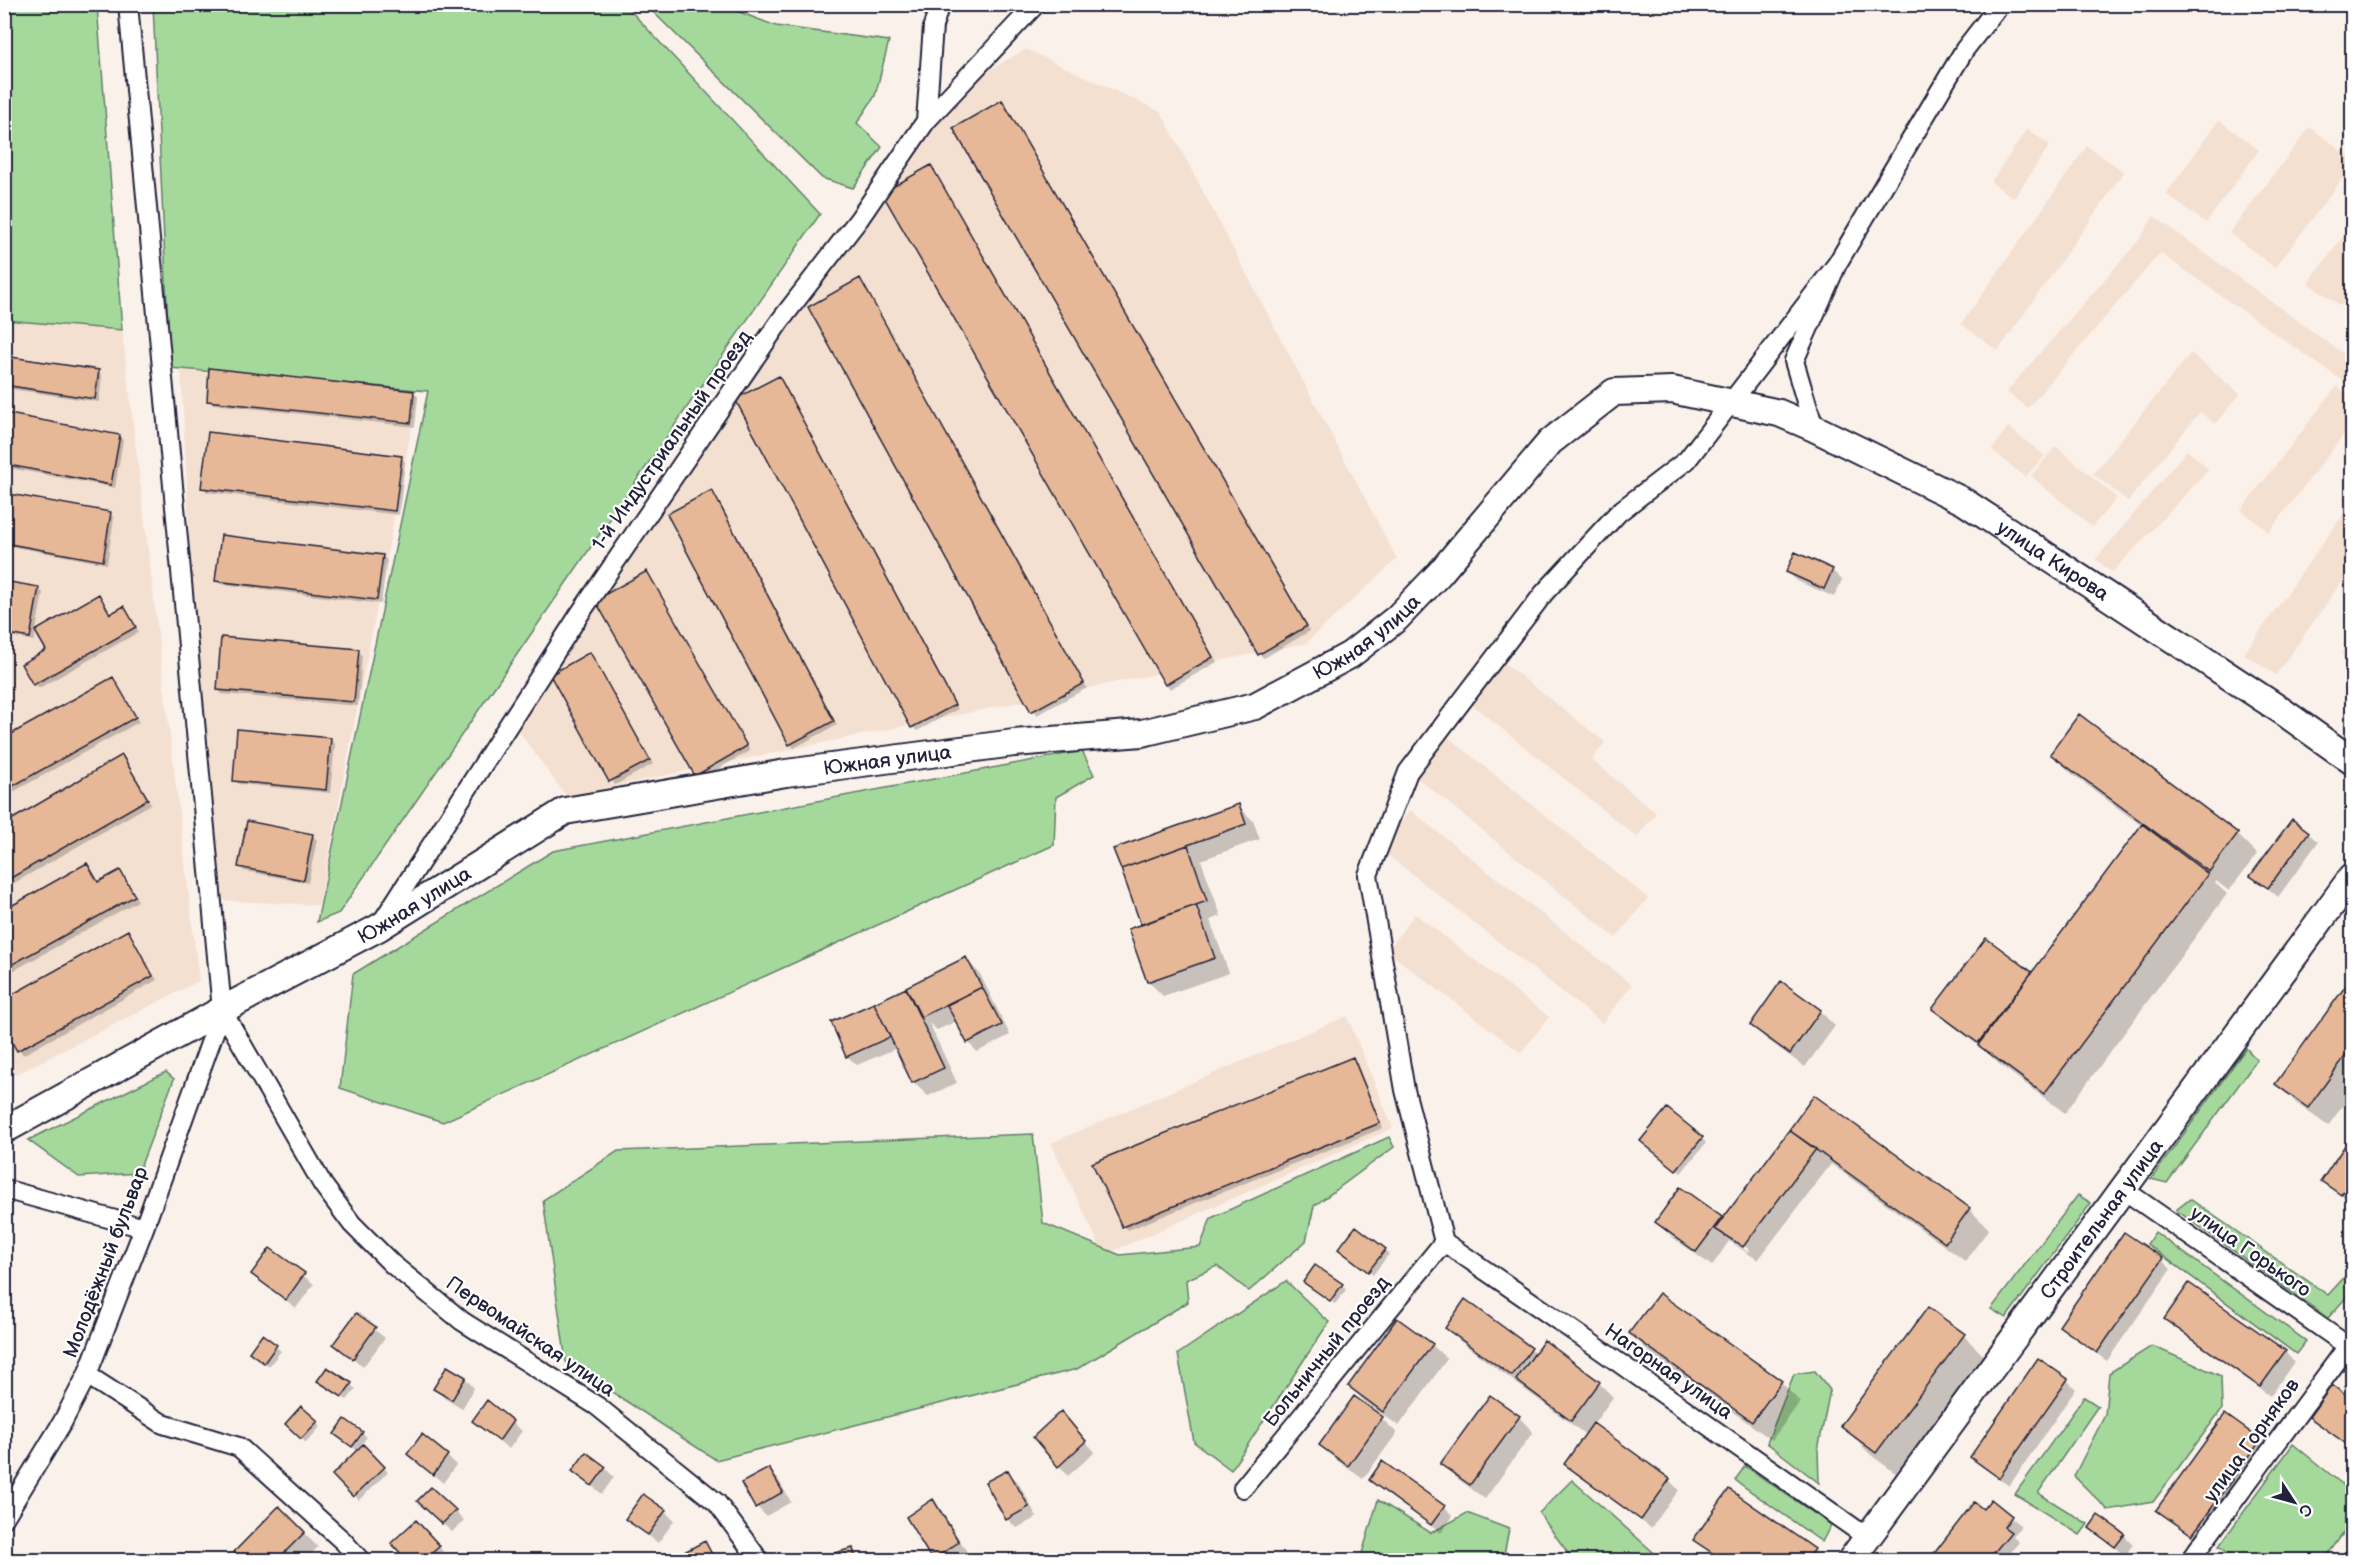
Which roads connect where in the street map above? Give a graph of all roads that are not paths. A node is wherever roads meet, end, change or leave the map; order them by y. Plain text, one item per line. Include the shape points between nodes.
1 (129, 4) edge
2 (940, 4) edge
3 (1036, 4) edge
4 (2000, 4) edge
5 (926, 121) junction
6 (1837, 264) junction
7 (1729, 404) junction
8 (1814, 428) junction
9 (2352, 761) edge
10 (2352, 877) edge
11 (378, 928) junction
12 (222, 1011) junction
13 (4, 1130) edge
14 (4, 1189) edge
15 (2124, 1190) junction
16 (144, 1228) junction
17 (1444, 1242) junction
18 (2350, 1347) edge
19 (87, 1375) junction
20 (1243, 1488) dead end
21 (4, 1518) edge
22 (1868, 1538) junction
23 (360, 1560) edge
24 (759, 1560) edge
25 (1851, 1560) edge
26 (2190, 1560) edge

1 - 12 street
2 - 5 street via 933,27
3 - 5 street, 1-й Индустриальный проезд
4 - 6 street via 1965,49
5 - 11 street, 1-й Индустриальный проезд via 859,219 780,321 639,526
6 - 7 street
6 - 8 street via 1794,361
7 - 8 street, улица Кирова via 1779,413
7 - 11 street, Южная улица via 1672,390 1614,392 1550,442 1397,618 1350,655 1255,706 1142,733 1014,743 798,772 565,811
7 - 17 street via 1687,460 1619,512 1544,593 1407,772 1368,875 1405,1090
8 - 9 street, улица Кирова via 1963,501
10 - 15 street, Строительная улица
11 - 12 street, Южная улица
12 - 13 street, Южная улица
12 - 16 street, Молодёжный бульвар
12 - 24 street, Первомайская улица via 323,1185 352,1224 392,1264 462,1321 597,1406 717,1503
14 - 16 street
15 - 18 street, улица Горького
15 - 22 street, Строительная улица
16 - 19 street, Молодёжный бульвар
17 - 20 street, Больничный проезд
17 - 22 street, Нагорная улица
18 - 26 street, улица Горняков
19 - 21 street, Молодёжный бульвар
19 - 23 street via 163,1424 239,1447
22 - 25 street, Строительная улица

